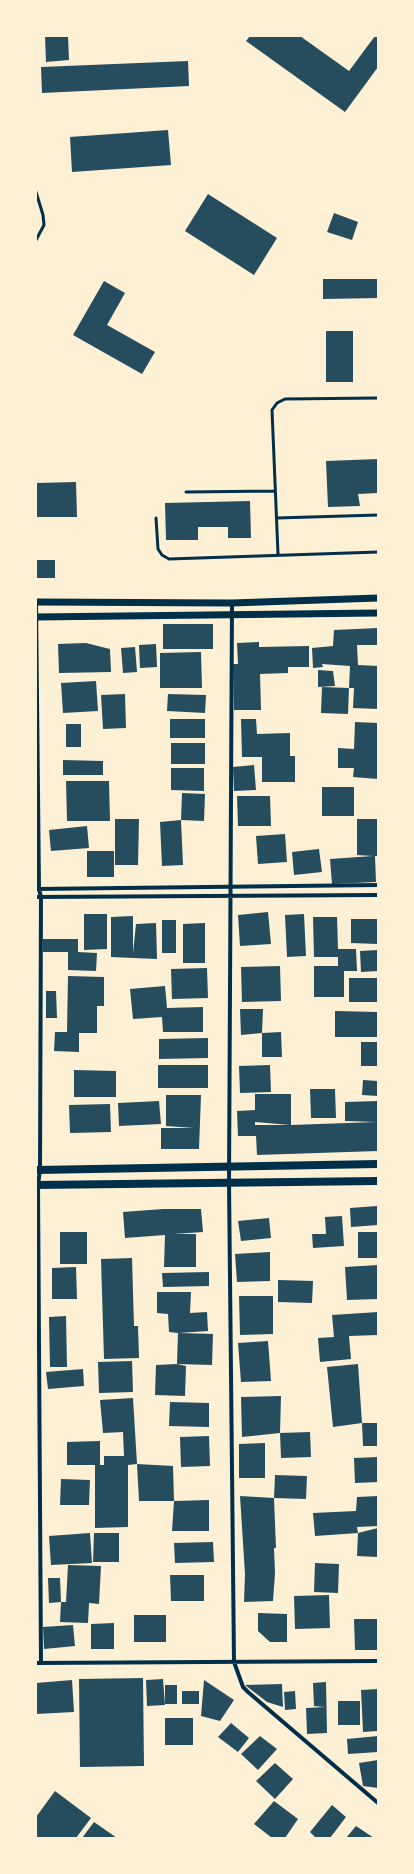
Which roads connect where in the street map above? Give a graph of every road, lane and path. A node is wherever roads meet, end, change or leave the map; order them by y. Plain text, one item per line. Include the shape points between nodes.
1 (36, 192) edge
2 (36, 240) edge
3 (378, 398) edge
4 (275, 491) junction
5 (186, 492) dead end
6 (378, 515) edge
7 (156, 518) dead end
8 (277, 518) junction
9 (378, 552) edge
10 (278, 554) junction
11 (378, 598) edge
12 (36, 602) edge
13 (232, 603) junction
14 (232, 614) junction
15 (378, 614) edge
16 (36, 617) edge
17 (378, 885) edge
18 (231, 887) junction
19 (38, 889) edge
20 (378, 895) edge
21 (38, 897) edge
22 (231, 898) junction
23 (378, 1164) edge
24 (230, 1167) junction
25 (38, 1170) edge
26 (229, 1182) junction
27 (378, 1182) edge
28 (37, 1185) edge
29 (378, 1661) edge
30 (234, 1662) junction
31 (38, 1663) edge
32 (378, 1803) edge

1 - 2 lane via 44,225
3 - 4 lane via 285,399 277,403 272,410
4 - 5 lane
4 - 8 lane
6 - 8 lane
7 - 10 lane via 158,549 169,559
8 - 10 lane
9 - 10 lane
11 - 13 street
12 - 13 street
12 - 16 street
13 - 14 street
14 - 15 street
14 - 16 street
14 - 18 street
16 - 19 street
17 - 18 street
18 - 19 street
18 - 22 street
19 - 21 street
20 - 22 street
21 - 22 street
21 - 25 street
22 - 24 street
23 - 24 main road
24 - 25 main road
24 - 26 street
25 - 28 street
26 - 27 main road
26 - 28 main road
26 - 30 street
28 - 31 street
29 - 30 street
30 - 31 street
30 - 32 street via 243,1687 248,1692

